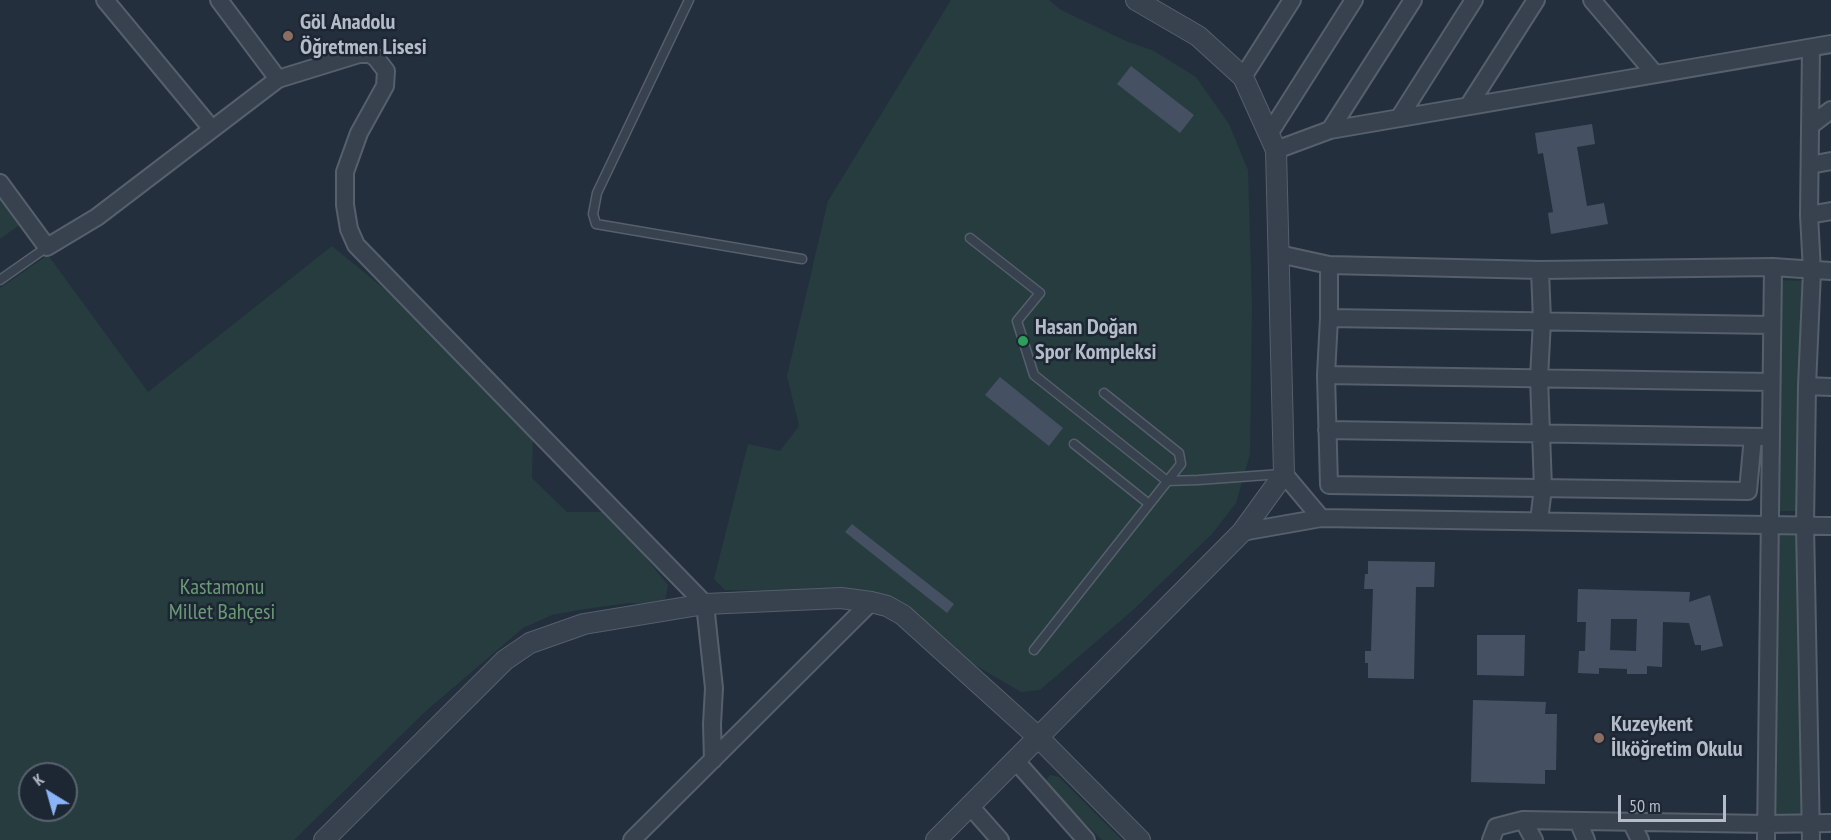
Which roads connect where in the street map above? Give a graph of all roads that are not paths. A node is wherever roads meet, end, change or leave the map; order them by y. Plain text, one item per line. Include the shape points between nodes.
1 (105, 0) edge
2 (219, 0) edge
3 (689, 0) edge
4 (1136, 0) edge
5 (1292, 0) edge
6 (1354, 0) edge
7 (1413, 0) edge
8 (1474, 0) edge
9 (1536, 0) edge
10 (1592, 0) edge
11 (1831, 44) edge
12 (1811, 48) junction
13 (1655, 74) junction
14 (1243, 77) junction
15 (278, 79) junction
16 (1469, 105) junction
17 (1831, 110) edge
18 (1399, 118) junction
19 (1810, 126) junction
20 (212, 129) junction
21 (1330, 130) junction
22 (1272, 142) junction
23 (1831, 161) edge
24 (1810, 165) junction
25 (0, 183) edge
26 (1831, 211) edge
27 (1809, 215) junction
28 (970, 238) dead end
29 (47, 247) junction
30 (1279, 254) junction
31 (802, 259) dead end
32 (1329, 265) junction
33 (1773, 267) junction
34 (1540, 270) junction
35 (1812, 270) junction
36 (1831, 271) edge
37 (0, 280) edge
38 (1329, 318) junction
39 (1542, 321) junction
40 (1772, 325) junction
41 (1326, 375) junction
42 (1539, 378) junction
43 (1771, 382) junction
44 (1807, 386) junction
45 (1831, 387) edge
46 (1104, 393) dead end
47 (1327, 430) junction
48 (1540, 433) junction
49 (1753, 437) junction
50 (1771, 437) junction
51 (1074, 444) dead end
52 (1284, 474) junction
53 (1167, 480) junction
54 (1543, 488) junction
55 (1149, 504) junction
56 (1321, 518) junction
57 (1539, 521) junction
58 (1770, 525) junction
59 (1805, 525) junction
60 (1831, 526) edge
61 (1242, 532) junction
62 (871, 602) junction
63 (705, 604) junction
64 (1035, 650) dead end
65 (1038, 737) junction
66 (713, 760) junction
67 (1015, 760) junction
68 (970, 806) junction
69 (1523, 820) junction
70 (1578, 821) junction
71 (1631, 822) junction
72 (1831, 823) edge
73 (1766, 832) edge
74 (1811, 832) edge
75 (324, 840) edge
76 (632, 840) edge
77 (936, 840) edge
78 (1000, 840) edge
79 (1086, 840) edge
80 (1140, 840) edge
81 (1491, 840) edge
82 (1534, 840) edge
83 (1586, 840) edge
84 (1640, 840) edge

1 - 20 street
2 - 15 street
3 - 31 lane via 597,193 592,214 596,224
4 - 14 street via 1198,36
5 - 14 street
6 - 22 street
7 - 21 street
8 - 18 street
9 - 16 street
10 - 13 street
11 - 12 street
12 - 13 street
12 - 19 street
13 - 16 street
14 - 22 street
15 - 20 street
15 - 63 street via 363,53 373,55 382,64 387,75 385,86 359,134 345,172 345,205 356,245
16 - 18 street
17 - 19 street
18 - 21 street
19 - 24 street
20 - 29 street via 97,217
21 - 22 street
22 - 30 street
23 - 24 street
24 - 27 street
25 - 29 street
26 - 27 street
27 - 35 street
28 - 53 lane via 1040,293 1017,321 1034,375
29 - 37 lane
30 - 32 street
30 - 52 street
32 - 34 street
32 - 38 street
33 - 34 street
33 - 35 street
33 - 40 street
34 - 39 street
35 - 36 street
35 - 44 street
38 - 39 street
38 - 41 street
39 - 40 street
39 - 42 street
40 - 43 street
41 - 42 street
41 - 47 street
42 - 43 street
42 - 48 street
43 - 50 street
44 - 45 street
44 - 59 street
46 - 53 lane via 1179,453 1181,464
47 - 48 street
47 - 54 street via 1329,485
48 - 49 street
48 - 54 street
49 - 50 street
49 - 54 street via 1748,491
50 - 58 street
51 - 55 lane
52 - 53 lane
52 - 56 street
52 - 61 street
53 - 55 lane
54 - 57 street
55 - 64 lane
56 - 57 street
56 - 61 street
57 - 58 street
58 - 59 street
58 - 73 street
59 - 60 street
59 - 74 street
61 - 65 street
62 - 63 street via 841,598
62 - 65 street via 903,615
62 - 66 street
63 - 66 street via 714,688
63 - 75 street via 584,624 543,637 518,651
65 - 67 street
65 - 80 street
66 - 76 street
67 - 68 street
67 - 79 street
68 - 77 street
68 - 78 street
69 - 70 street
69 - 81 street via 1496,827
69 - 82 street
70 - 71 street
70 - 83 street
71 - 73 street
71 - 84 street
72 - 74 street
73 - 74 street

